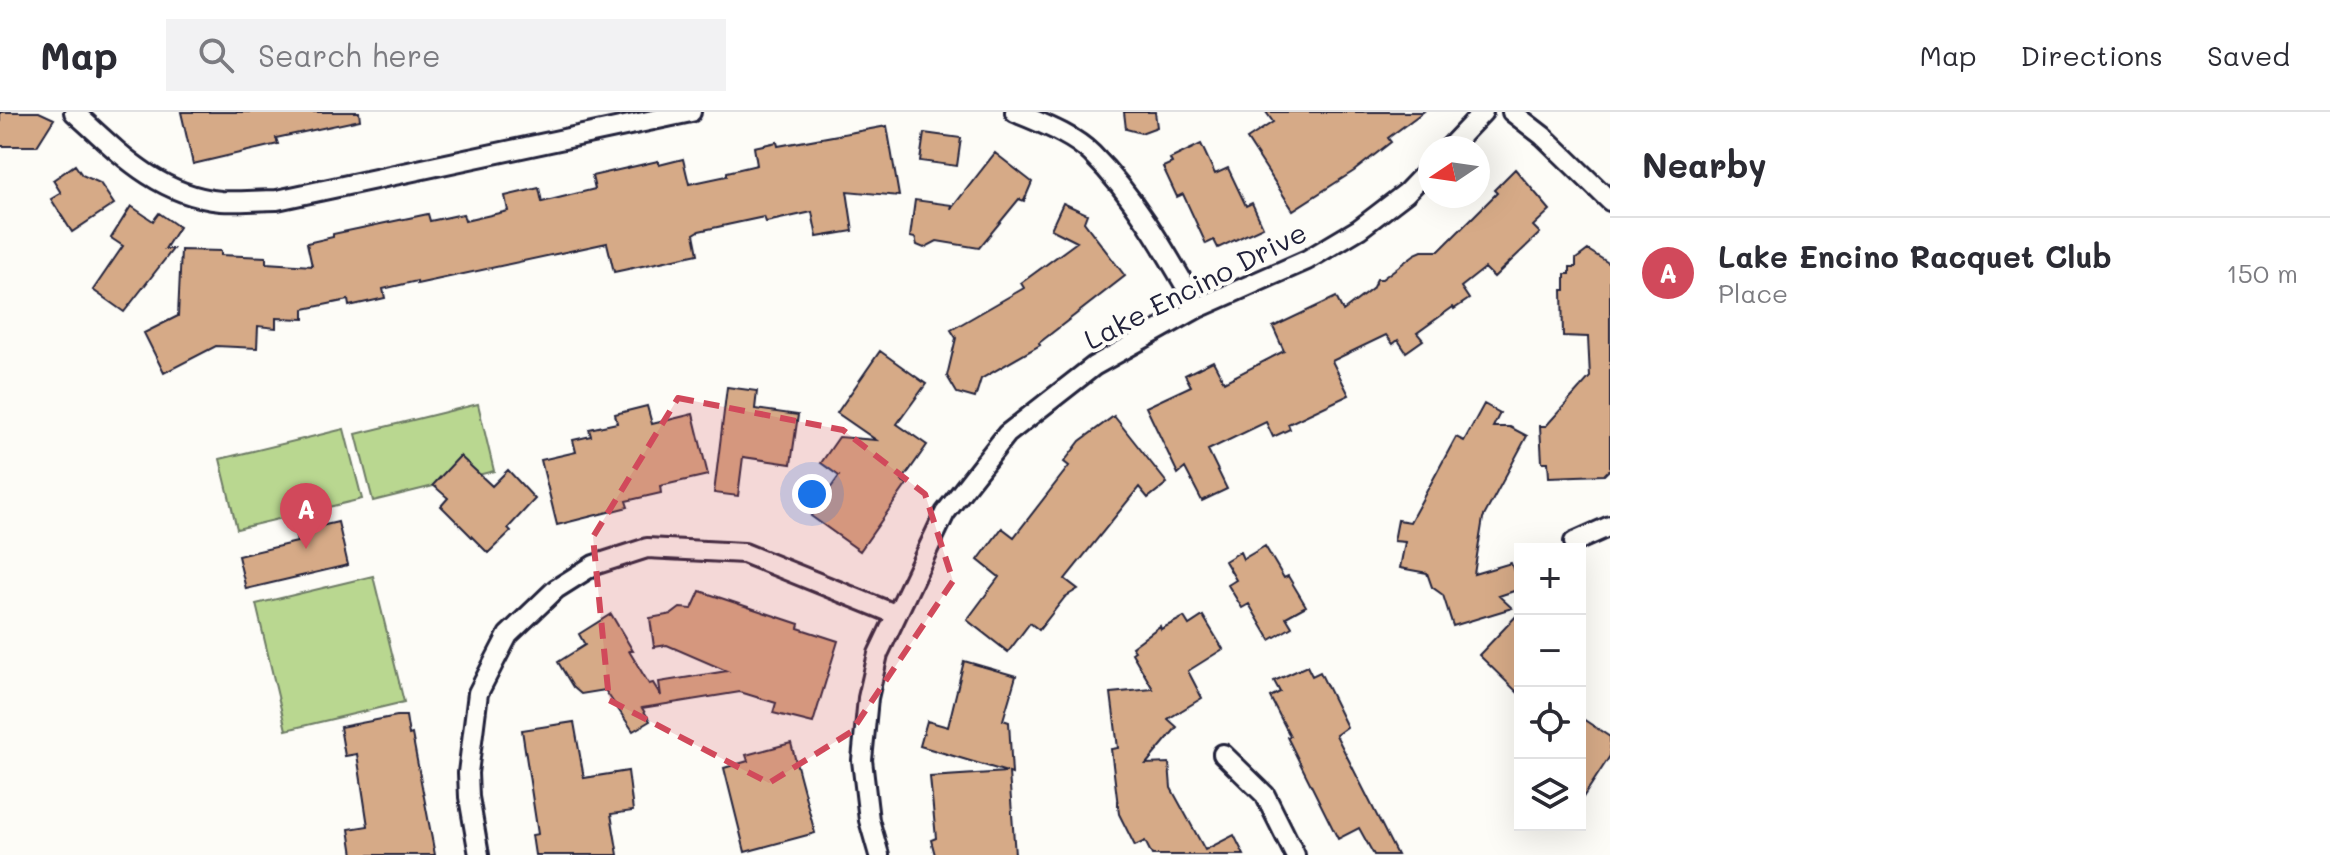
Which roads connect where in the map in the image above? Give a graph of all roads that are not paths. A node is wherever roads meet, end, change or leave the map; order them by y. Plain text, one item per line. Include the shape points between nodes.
1 (74, 112) edge
2 (691, 112) edge
3 (1015, 112) edge
4 (1483, 112) edge
5 (1512, 112) edge
6 (1460, 136) edge
7 (1418, 180) edge
8 (1610, 201) edge
9 (1198, 308) junction
10 (1610, 526) edge
11 (1574, 542) dead end
12 (895, 614) junction
13 (1223, 754) dead end
14 (479, 855) edge
15 (879, 855) edge
16 (1295, 855) edge

1 - 2 street via 137,170 173,188 219,201 277,200
3 - 9 street via 1090,152 1151,226
4 - 6 street
5 - 8 street
7 - 9 street, Lake Encino Drive via 1359,229 1307,260
9 - 12 street, Lake Encino Drive via 1094,366 1007,434 945,513
10 - 11 street
12 - 14 street via 744,553 647,548 594,565 556,589 508,635 478,693 468,773
12 - 15 street, Lake Encino Drive via 868,698 862,760
13 - 16 street via 1265,795

